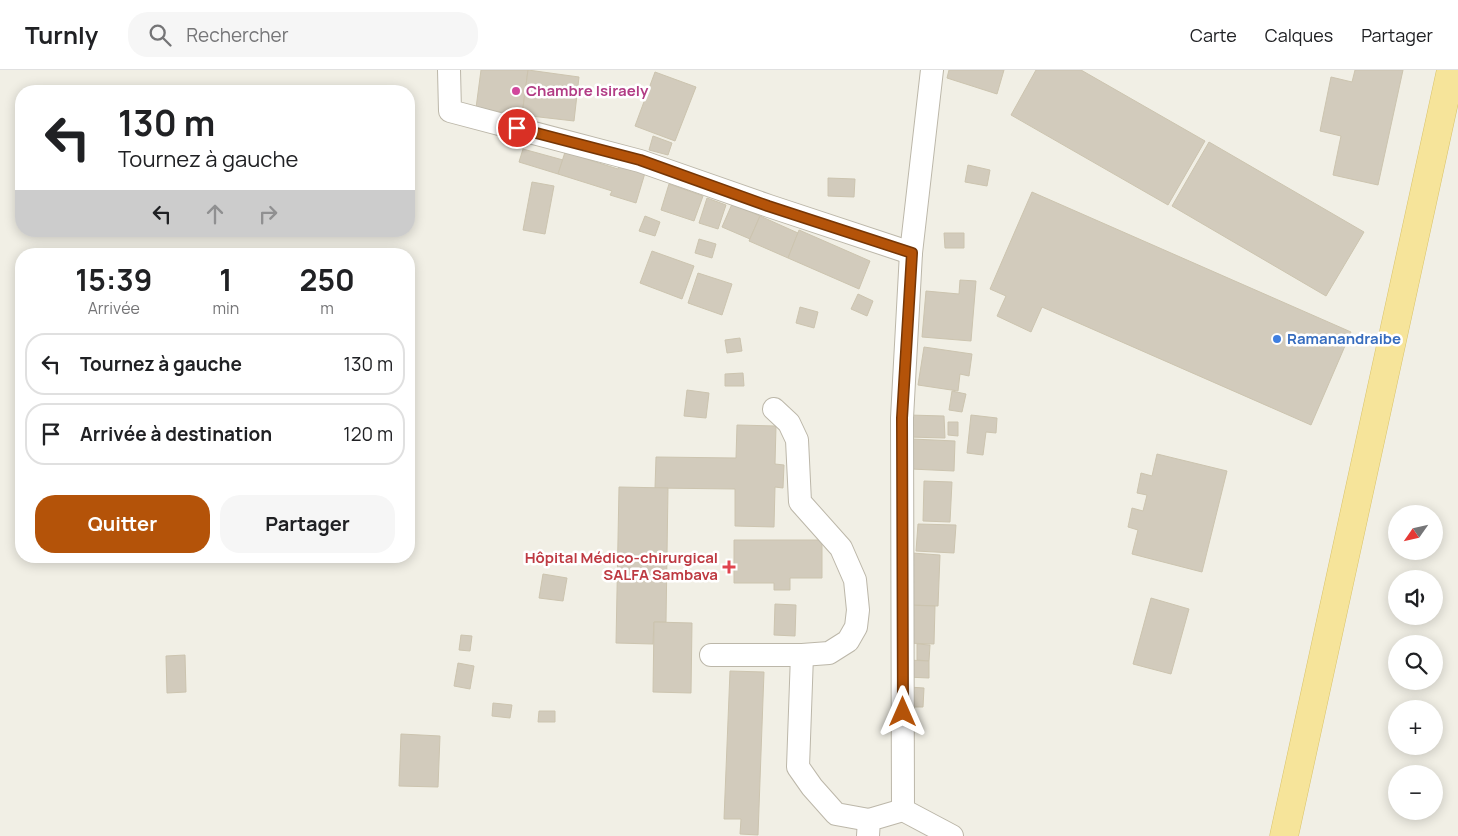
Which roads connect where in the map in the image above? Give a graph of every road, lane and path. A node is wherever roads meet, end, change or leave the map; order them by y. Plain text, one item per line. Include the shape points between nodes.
1 (449, 70) edge
2 (932, 70) edge
3 (1451, 70) edge
4 (912, 253) junction
5 (774, 410) dead end
6 (802, 654) junction
7 (711, 656) dead end
8 (903, 810) junction
9 (869, 828) edge
10 (952, 836) edge
11 (1284, 836) edge

1 - 4 street via 450,111 640,160
2 - 4 street
3 - 11 main road
4 - 8 street via 902,418
5 - 6 street via 789,422 797,440 800,502 841,548 855,580 858,610 856,627 848,641 829,653
6 - 7 street
6 - 9 street via 798,767 836,814
8 - 9 street
8 - 10 street

